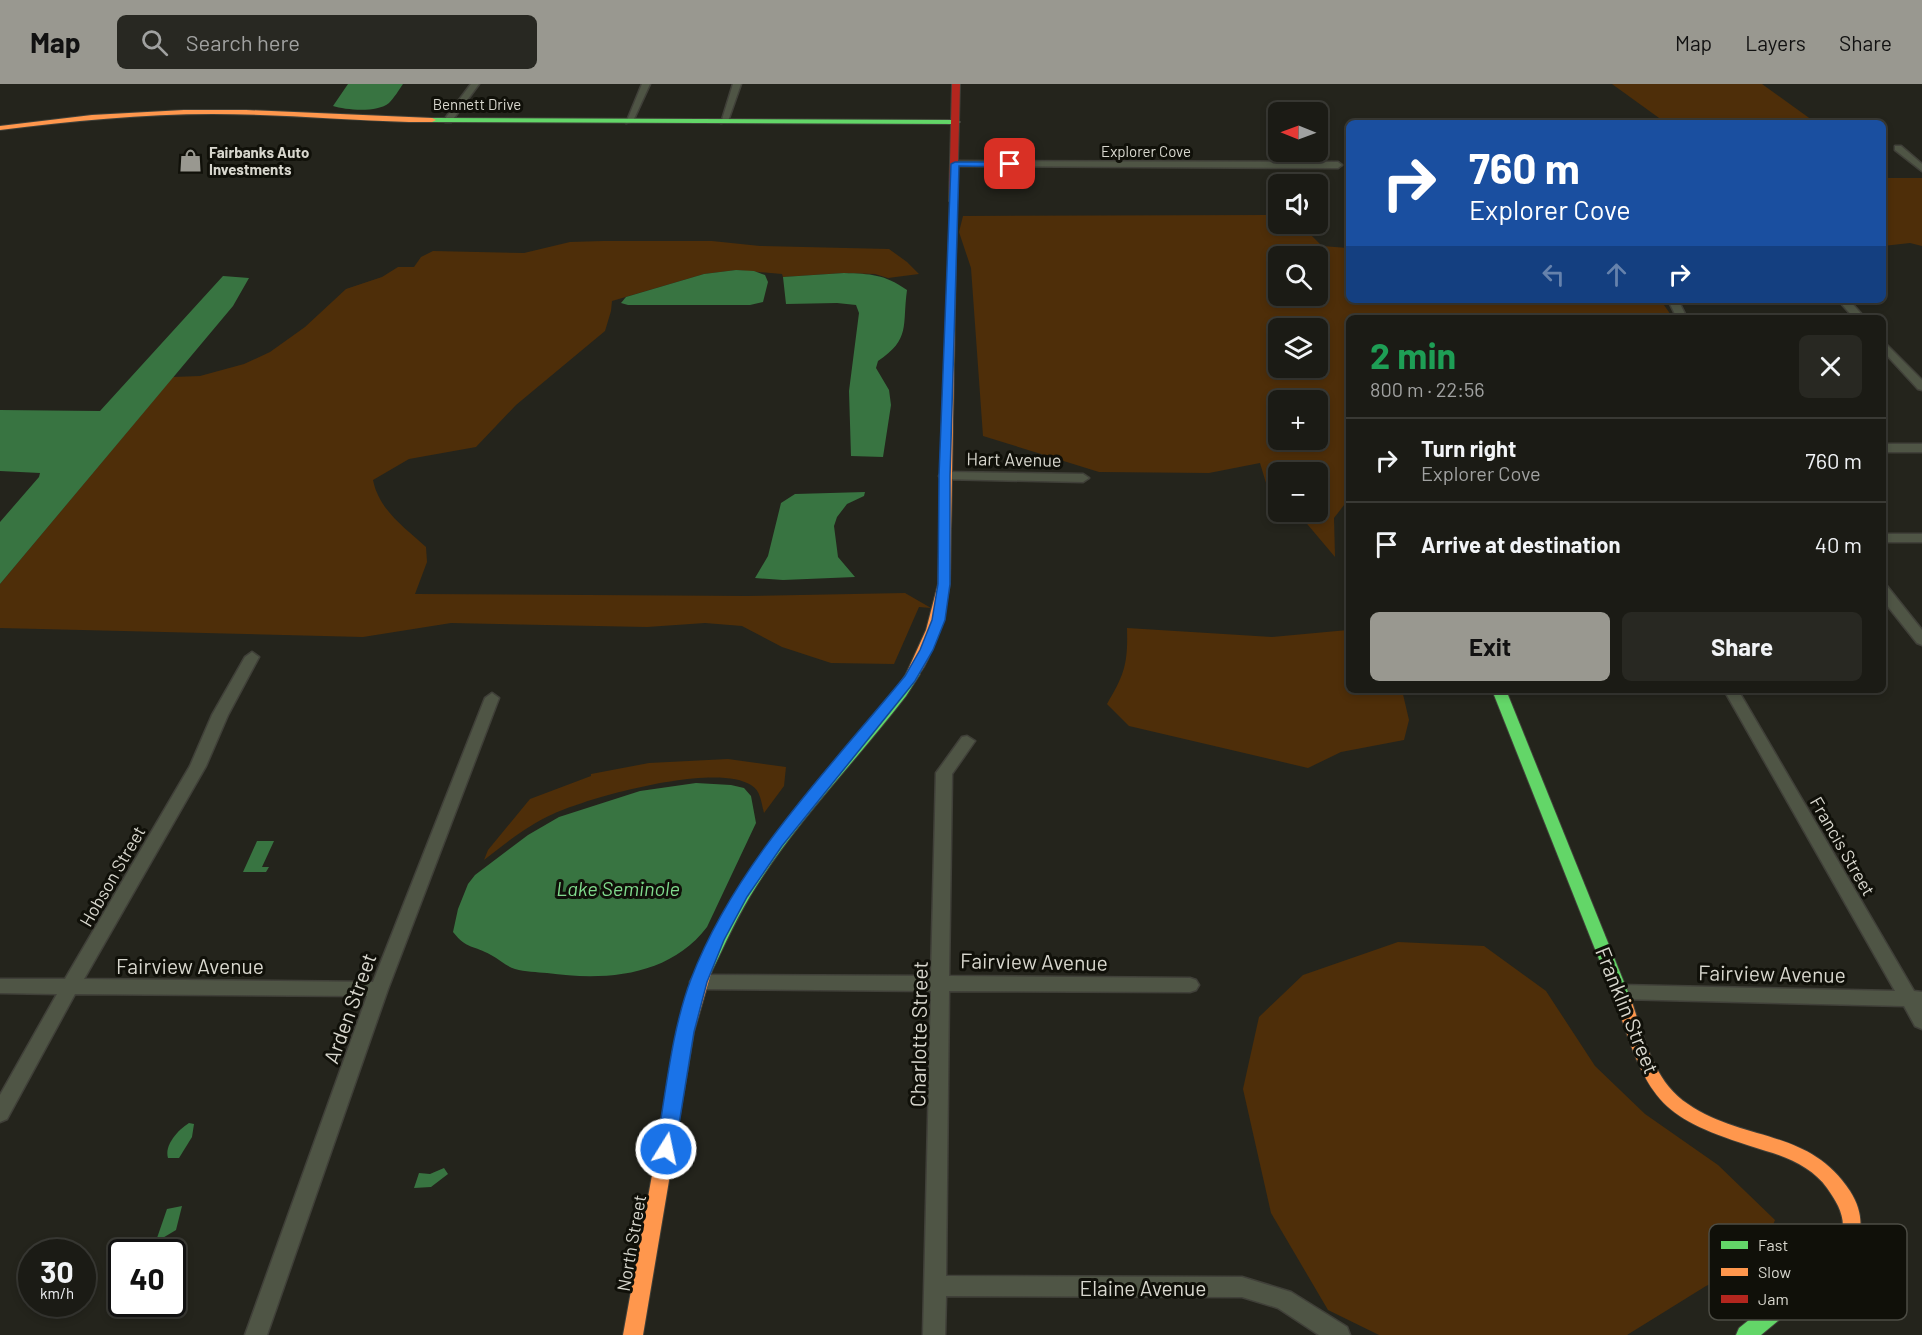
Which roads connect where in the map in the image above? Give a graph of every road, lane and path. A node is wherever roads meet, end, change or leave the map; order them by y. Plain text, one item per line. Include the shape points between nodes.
1 (475, 84) edge
2 (646, 84) edge
3 (737, 84) edge
4 (956, 84) edge
5 (448, 120) junction
6 (629, 121) junction
7 (724, 121) junction
8 (956, 122) junction
9 (0, 128) edge
10 (1898, 148) dead end
11 (955, 164) junction
12 (1338, 165) dead end
13 (1922, 168) edge
14 (1847, 303) edge
15 (1857, 315) edge
16 (1886, 347) edge
17 (1922, 387) edge
18 (1886, 448) edge
19 (1922, 448) edge
20 (945, 476) junction
21 (1083, 478) dead end
22 (1886, 538) edge
23 (1922, 538) edge
24 (1886, 594) edge
25 (1922, 640) edge
26 (252, 657) dead end
27 (1500, 693) edge
28 (1733, 693) edge
29 (492, 698) dead end
30 (967, 741) dead end
31 (699, 982) junction
32 (942, 982) junction
33 (1190, 985) dead end
34 (0, 986) edge
35 (70, 987) junction
36 (379, 989) junction
37 (1621, 992) junction
38 (1916, 999) edge
39 (1922, 1021) edge
40 (0, 1113) edge
41 (1852, 1224) edge
42 (935, 1286) junction
43 (1769, 1320) edge
44 (1754, 1333) edge
45 (256, 1335) edge
46 (633, 1335) edge
47 (934, 1335) edge
48 (1338, 1335) edge

1 - 5 street
2 - 6 street
3 - 7 street
4 - 8 street, North Street
5 - 6 street, Bennett Drive
5 - 9 street, Bennett Drive via 195,112
6 - 7 street, Bennett Drive
7 - 8 street, Bennett Drive
8 - 11 street, North Street
10 - 13 street
11 - 12 street, Explorer Cove
11 - 20 street, North Street
14 - 15 street
16 - 17 street
18 - 19 street
20 - 21 street, Hart Avenue
20 - 31 street, North Street via 944,584 938,620 927,650 910,678 741,893
22 - 23 street
24 - 25 street
26 - 35 street, Hobson Street via 198,766
27 - 37 street, Franklin Street
28 - 38 street, Francis Street
29 - 36 street, Arden Street
30 - 32 street, Charlotte Street via 944,773
31 - 32 street, Fairview Avenue
31 - 46 street, North Street via 686,1032
32 - 33 street, Fairview Avenue
32 - 42 street, Charlotte Street
34 - 35 street, Fairview Avenue
35 - 36 street, Fairview Avenue
35 - 40 street, Hobson Street
36 - 45 street, Arden Street
37 - 38 street, Fairview Avenue
37 - 41 street, Franklin Street via 1660,1090 1684,1112 1710,1126 1809,1158 1827,1170 1842,1189
38 - 39 street, Francis Street
42 - 47 street, Charlotte Street
42 - 48 street, Elaine Avenue via 1242,1287 1283,1299
43 - 44 street, Franklin Street

